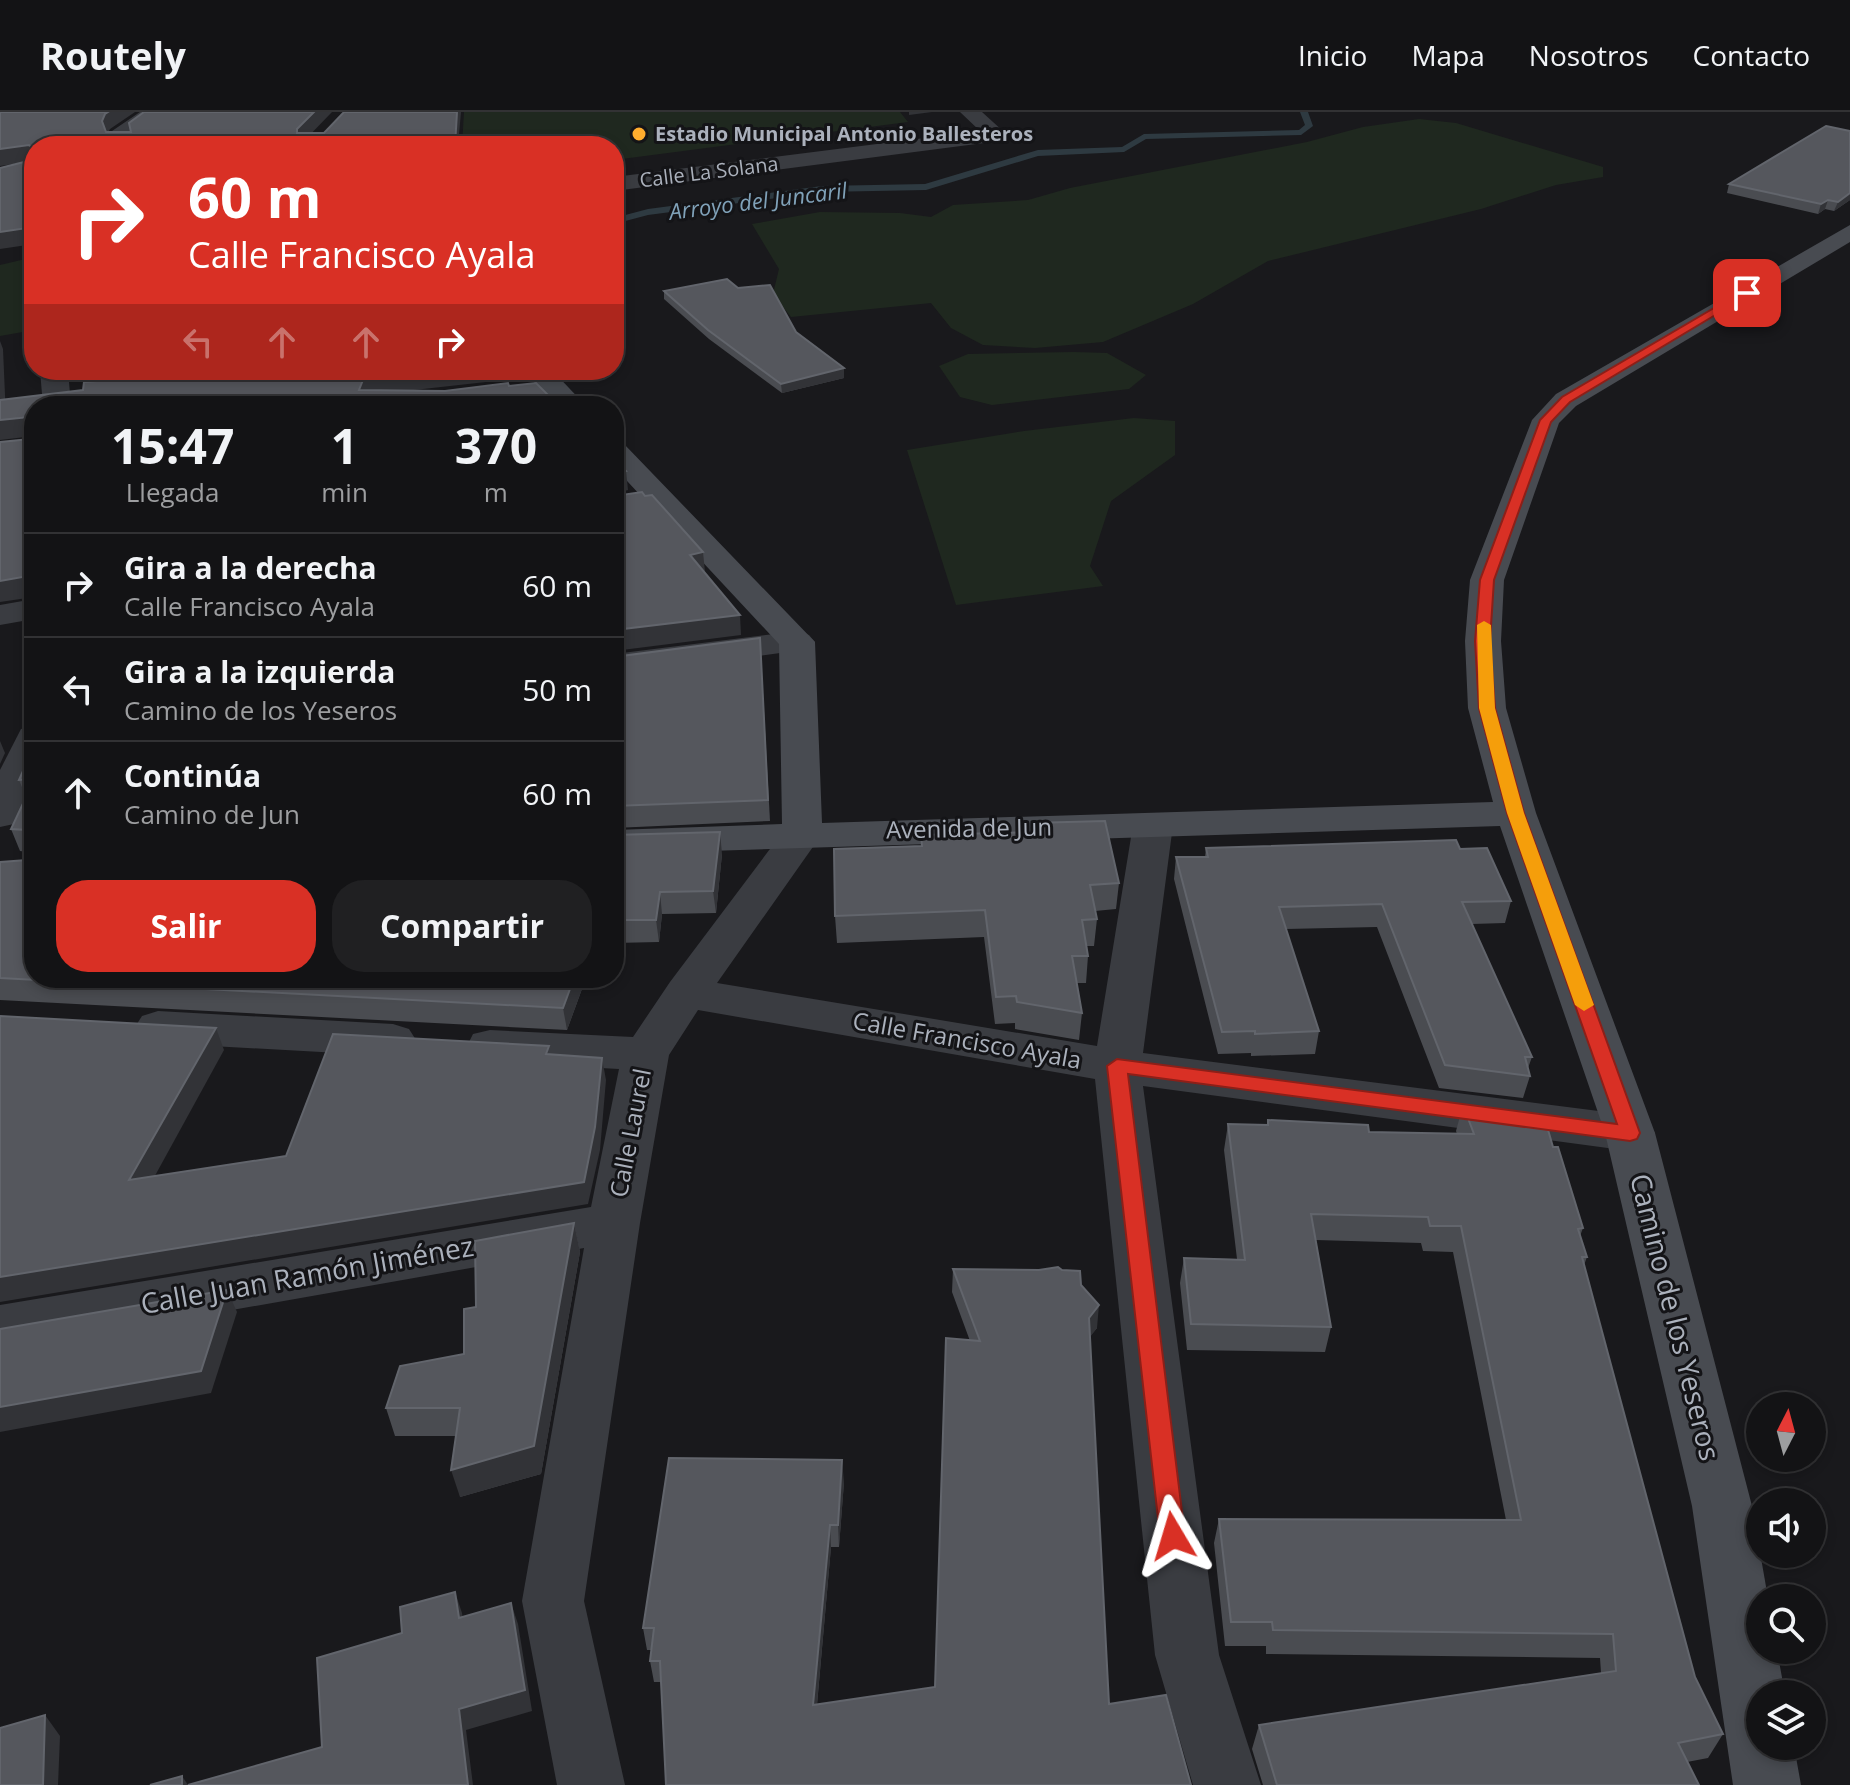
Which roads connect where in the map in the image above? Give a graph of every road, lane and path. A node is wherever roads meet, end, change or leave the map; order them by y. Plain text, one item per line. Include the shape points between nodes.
1 (154, 112) edge
2 (1007, 112) edge
3 (972, 114) edge
4 (119, 136) edge
5 (624, 183) edge
6 (1850, 232) edge
7 (537, 382) edge
8 (557, 396) edge
9 (624, 467) edge
10 (24, 611) edge
11 (0, 615) edge
12 (797, 642) junction
13 (624, 664) edge
14 (24, 760) edge
15 (1516, 813) junction
16 (0, 815) edge
17 (1153, 825) junction
18 (802, 834) junction
19 (624, 842) edge
20 (686, 993) junction
21 (110, 1025) edge
22 (646, 1054) junction
23 (1117, 1066) junction
24 (1630, 1133) junction
25 (614, 1223) junction
26 (0, 1328) edge
27 (1750, 1680) edge
28 (1763, 1760) edge
29 (591, 1785) edge
30 (1227, 1785) edge
31 (1767, 1785) edge

1 - 4 street
2 - 3 street
3 - 5 street, Calle La Solana via 994,132
6 - 15 street, Camino de los Yeseros via 1566,400 1546,420 1487,580 1487,708
7 - 8 street
9 - 12 street via 644,500
10 - 11 street
12 - 13 street
12 - 18 street
14 - 16 street
15 - 17 street, Avenida de Jun
15 - 24 street, Camino de los Yeseros
17 - 18 street, Avenida de Jun
17 - 23 street
18 - 19 street, Avenida de Jun
18 - 20 street, Calle Laurel
20 - 22 street, Calle Laurel
20 - 23 street, Calle Francisco Ayala
21 - 22 street
22 - 25 street, Calle Laurel
23 - 24 street, Calle Francisco Ayala
23 - 30 street via 1187,1655
24 - 27 street, Camino de los Yeseros via 1722,1506
25 - 26 street, Calle Juan Ramón Jiménez
25 - 29 street, Calle Laurel via 553,1601
28 - 31 street, Camino de los Yeseros

